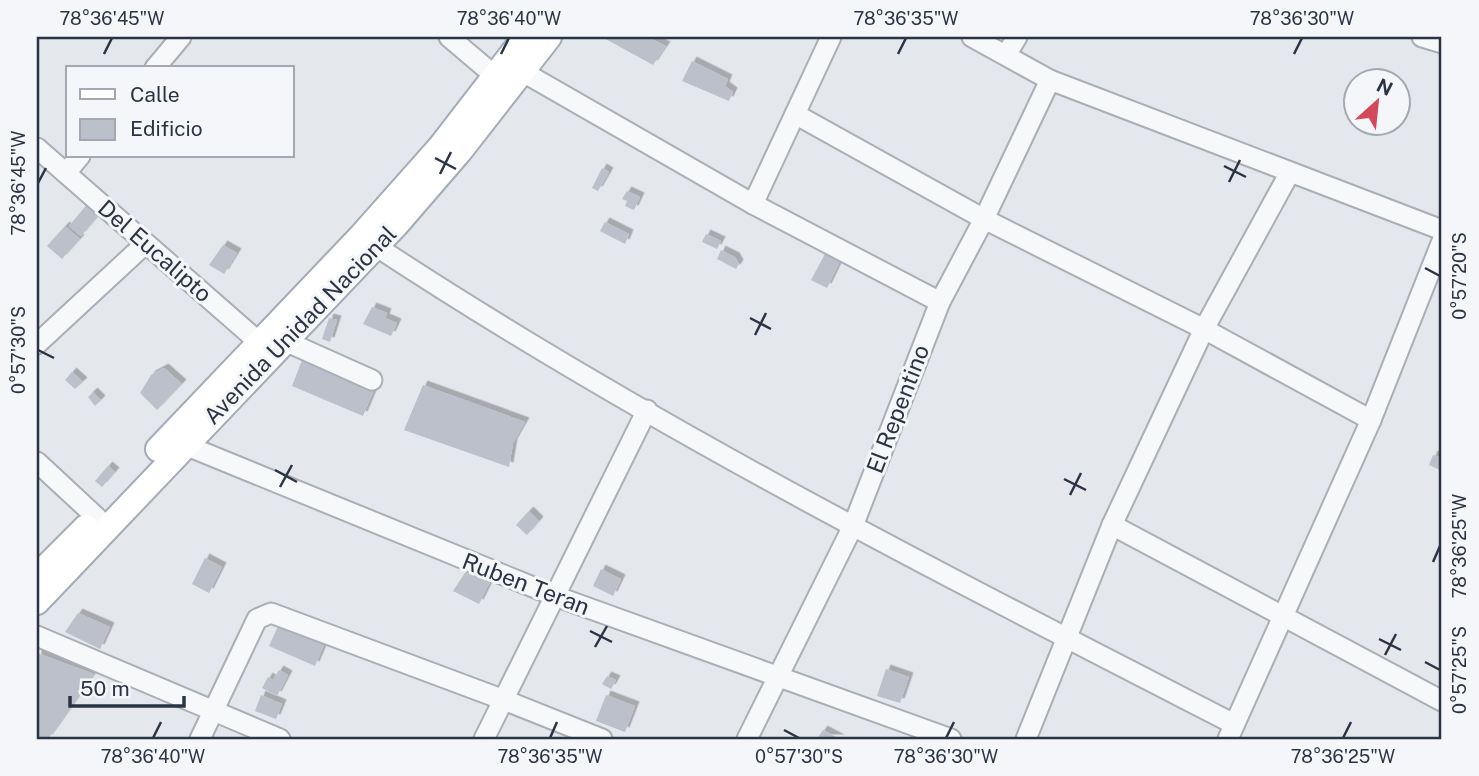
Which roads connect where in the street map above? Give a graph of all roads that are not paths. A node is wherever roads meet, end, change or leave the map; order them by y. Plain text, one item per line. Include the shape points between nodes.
1 (181, 37) edge
2 (449, 37) edge
3 (525, 37) edge
4 (549, 37) edge
5 (831, 37) edge
6 (972, 37) edge
7 (1017, 37) edge
8 (1422, 37) edge
9 (1442, 43) edge
10 (1006, 55) junction
11 (157, 66) edge
12 (523, 72) junction
13 (495, 76) junction
14 (1050, 80) junction
15 (795, 114) junction
16 (37, 148) edge
17 (78, 158) edge
18 (37, 168) edge
19 (66, 173) junction
20 (1289, 174) junction
21 (753, 204) junction
22 (984, 219) junction
23 (1442, 230) edge
24 (368, 241) junction
25 (1442, 241) edge
26 (145, 244) junction
27 (940, 302) junction
28 (1204, 329) junction
29 (37, 344) edge
30 (272, 345) junction
31 (372, 380) dead end
32 (647, 410) junction
33 (1371, 420) junction
34 (185, 445) junction
35 (37, 462) edge
36 (102, 522) junction
37 (1112, 525) junction
38 (853, 526) junction
39 (37, 576) edge
40 (555, 596) junction
41 (37, 602) edge
42 (1283, 614) junction
43 (37, 636) edge
44 (1066, 638) junction
45 (778, 675) junction
46 (504, 699) junction
47 (1442, 701) edge
48 (214, 713) junction
49 (1231, 732) edge
50 (200, 739) edge
51 (280, 739) edge
52 (484, 739) edge
53 (601, 739) edge
54 (747, 739) edge
55 (951, 739) edge
56 (1026, 739) edge

1 - 11 street
2 - 13 street
3 - 13 main road, Avenida Unidad Nacional
4 - 12 main road, Avenida Unidad Nacional
5 - 15 street
6 - 10 street
7 - 10 street
8 - 9 street
10 - 14 street
12 - 21 street
12 - 24 main road, Avenida Unidad Nacional via 460,151
13 - 24 main road, Avenida Unidad Nacional
14 - 20 street
14 - 22 street, El Repentino
15 - 21 street
15 - 22 street
16 - 19 street, Del Eucalipto
17 - 19 street
18 - 19 street
19 - 26 street, Del Eucalipto
20 - 23 street
20 - 28 street
21 - 27 street
22 - 27 street, El Repentino
22 - 28 street
24 - 30 main road, Avenida Unidad Nacional
24 - 32 street
25 - 33 street
26 - 29 street
26 - 30 street, Del Eucalipto
27 - 38 street, El Repentino
28 - 33 street
28 - 37 street
30 - 31 street, Del Eucalipto
30 - 34 main road, Avenida Unidad Nacional
30 - 36 main road, Avenida Unidad Nacional
32 - 38 street
32 - 40 street
33 - 42 street
34 - 36 main road, Avenida Unidad Nacional
34 - 40 street, Ruben Teran
35 - 36 street
36 - 39 main road, Avenida Unidad Nacional
36 - 41 main road, Avenida Unidad Nacional
37 - 42 street
37 - 44 street
38 - 44 street
38 - 45 street, El Repentino
40 - 45 street, Ruben Teran
40 - 46 street
42 - 47 street
42 - 49 street
43 - 48 street
44 - 49 street
44 - 56 street
45 - 54 street, El Repentino
45 - 55 street, Ruben Teran
46 - 48 street via 271,613 257,619
46 - 52 street
46 - 53 street
48 - 50 street
48 - 51 street

